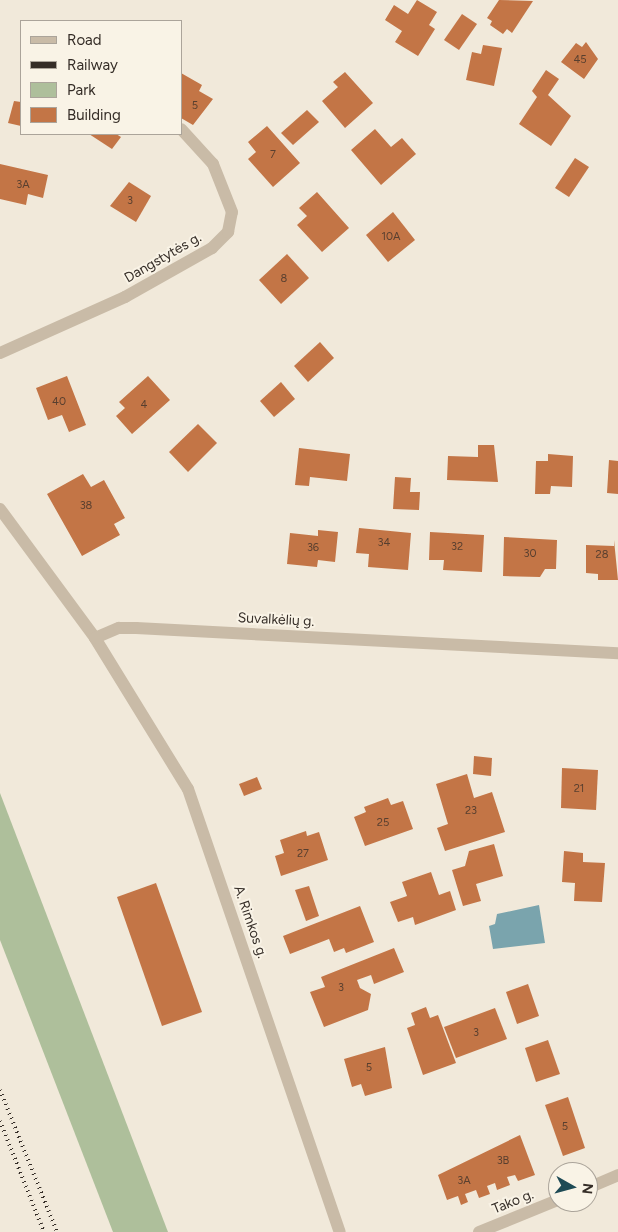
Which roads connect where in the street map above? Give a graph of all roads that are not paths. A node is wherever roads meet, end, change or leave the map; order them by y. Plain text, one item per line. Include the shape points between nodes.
1 (182, 130) edge
2 (0, 353) edge
3 (0, 509) edge
4 (95, 638) junction
5 (618, 653) edge
6 (618, 1175) edge
7 (598, 1184) edge
8 (548, 1204) edge
9 (340, 1232) edge
10 (479, 1232) edge

1 - 2 street, Dangstytės g. via 213,164 232,212 228,232 212,248 125,296
3 - 4 street
4 - 5 street, Suvalkėlių g. via 119,628 136,628
4 - 9 street, A. Rimkos g. via 188,789
6 - 7 street
8 - 10 street, Tako g.

